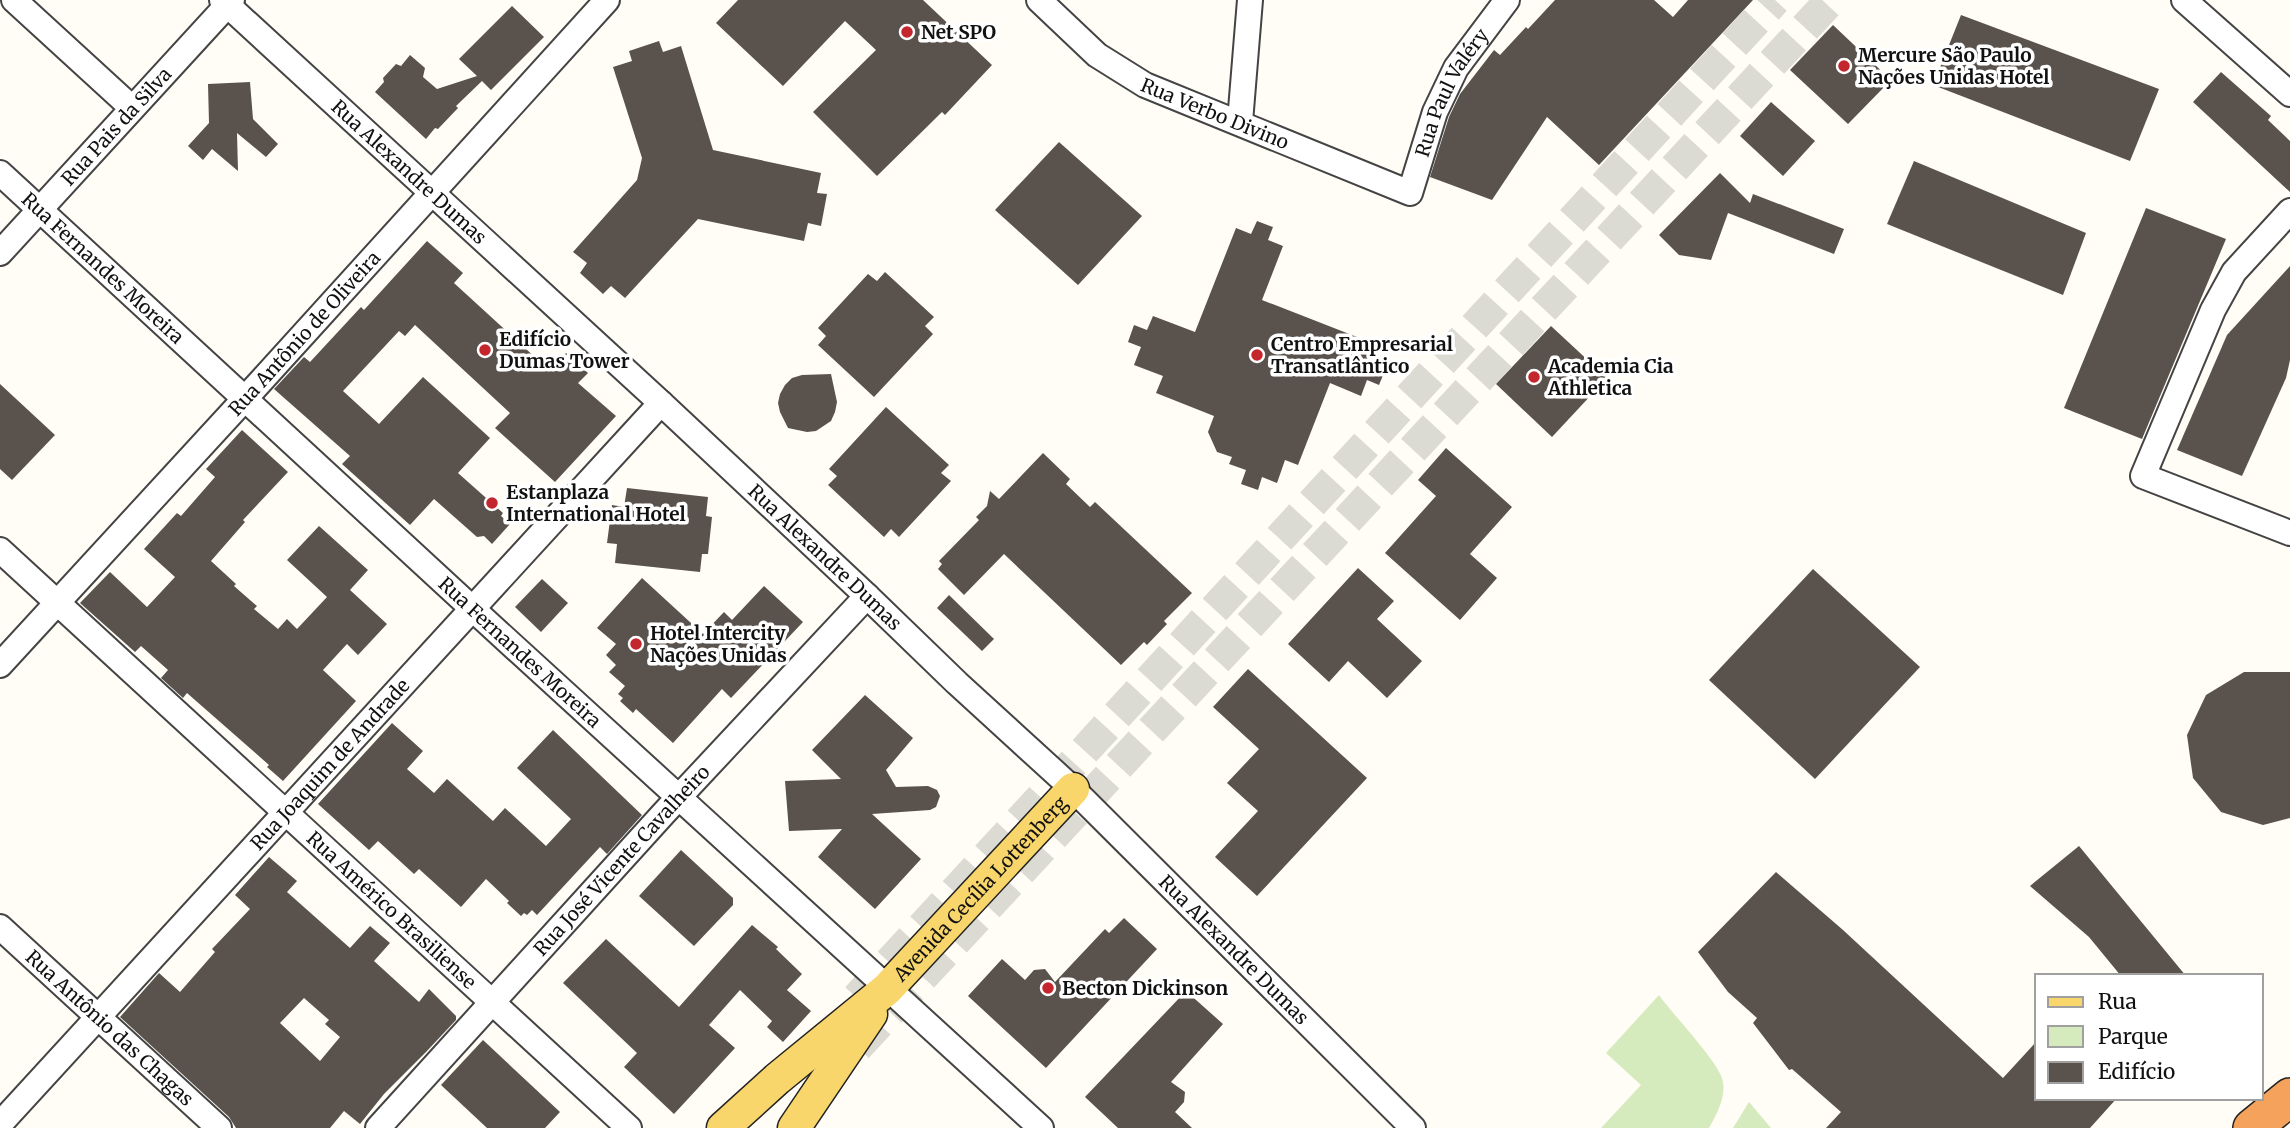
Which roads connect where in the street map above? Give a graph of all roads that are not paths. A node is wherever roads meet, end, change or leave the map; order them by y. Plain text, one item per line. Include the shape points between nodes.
1 (14, 0) edge
2 (607, 0) edge
3 (1039, 0) edge
4 (1250, 0) edge
5 (1507, 0) edge
6 (2184, 0) edge
7 (227, 2) edge
8 (2290, 94) edge
9 (132, 108) junction
10 (1240, 122) junction
11 (0, 173) edge
12 (432, 193) junction
13 (1410, 193) joint
14 (40, 210) junction
15 (2290, 211) edge
16 (0, 253) edge
17 (245, 399) junction
18 (661, 403) junction
19 (2290, 533) edge
20 (0, 550) edge
21 (867, 596) junction
22 (58, 603) junction
23 (473, 609) junction
24 (0, 664) edge
25 (1073, 789) junction
26 (680, 797) junction
27 (286, 813) junction
28 (0, 927) edge
29 (887, 989) junction
30 (492, 1004) junction
31 (98, 1017) junction
32 (2290, 1097) edge
33 (0, 1124) edge
34 (219, 1128) edge
35 (378, 1128) edge
36 (629, 1128) edge
37 (723, 1128) edge
38 (794, 1128) edge
39 (1041, 1128) edge
40 (1413, 1128) edge
41 (2252, 1128) edge

1 - 9 street
2 - 12 street, Rua Antônio de Oliveira
3 - 10 street, Rua Verbo Divino via 1097,55 1145,85
4 - 10 street
5 - 13 street, Rua Paul Valéry via 1455,68 1435,112
6 - 8 street
7 - 9 street, Rua Pais da Silva
7 - 12 street, Rua Alexandre Dumas
9 - 14 street, Rua Pais da Silva
10 - 13 street, Rua Verbo Divino
11 - 14 street, Rua Fernandes Moreira
12 - 17 street, Rua Antônio de Oliveira
12 - 18 street, Rua Alexandre Dumas
14 - 16 street, Rua Pais da Silva
14 - 17 street, Rua Fernandes Moreira
15 - 19 street via 2234,272 2213,310 2143,476
17 - 22 street, Rua Antônio de Oliveira
17 - 23 street, Rua Fernandes Moreira
18 - 21 street, Rua Alexandre Dumas
18 - 23 street, Rua Joaquim de Andrade
20 - 22 street, Rua Américo Brasiliense
21 - 25 street, Rua Alexandre Dumas
21 - 26 street, Rua José Vicente Cavalheiro
22 - 24 street, Rua Antônio de Oliveira
22 - 27 street, Rua Américo Brasiliense
23 - 26 street, Rua Fernandes Moreira
23 - 27 street, Rua Joaquim de Andrade
25 - 29 main road, Avenida Cecília Lottenberg
25 - 40 street, Rua Alexandre Dumas
26 - 29 street, Rua Fernandes Moreira
26 - 30 street, Rua José Vicente Cavalheiro
27 - 30 street, Rua Américo Brasiliense
27 - 31 street, Rua Joaquim de Andrade
28 - 31 street, Rua Antônio das Chagas
29 - 37 main road, Avenida Cecília Lottenberg
29 - 38 main road, Avenida Cecília Lottenberg
29 - 39 street, Rua Fernandes Moreira
30 - 35 street, Rua José Vicente Cavalheiro
30 - 36 street, Rua Américo Brasiliense
31 - 33 street, Rua Joaquim de Andrade
31 - 34 street, Rua Antônio das Chagas
32 - 41 highway

